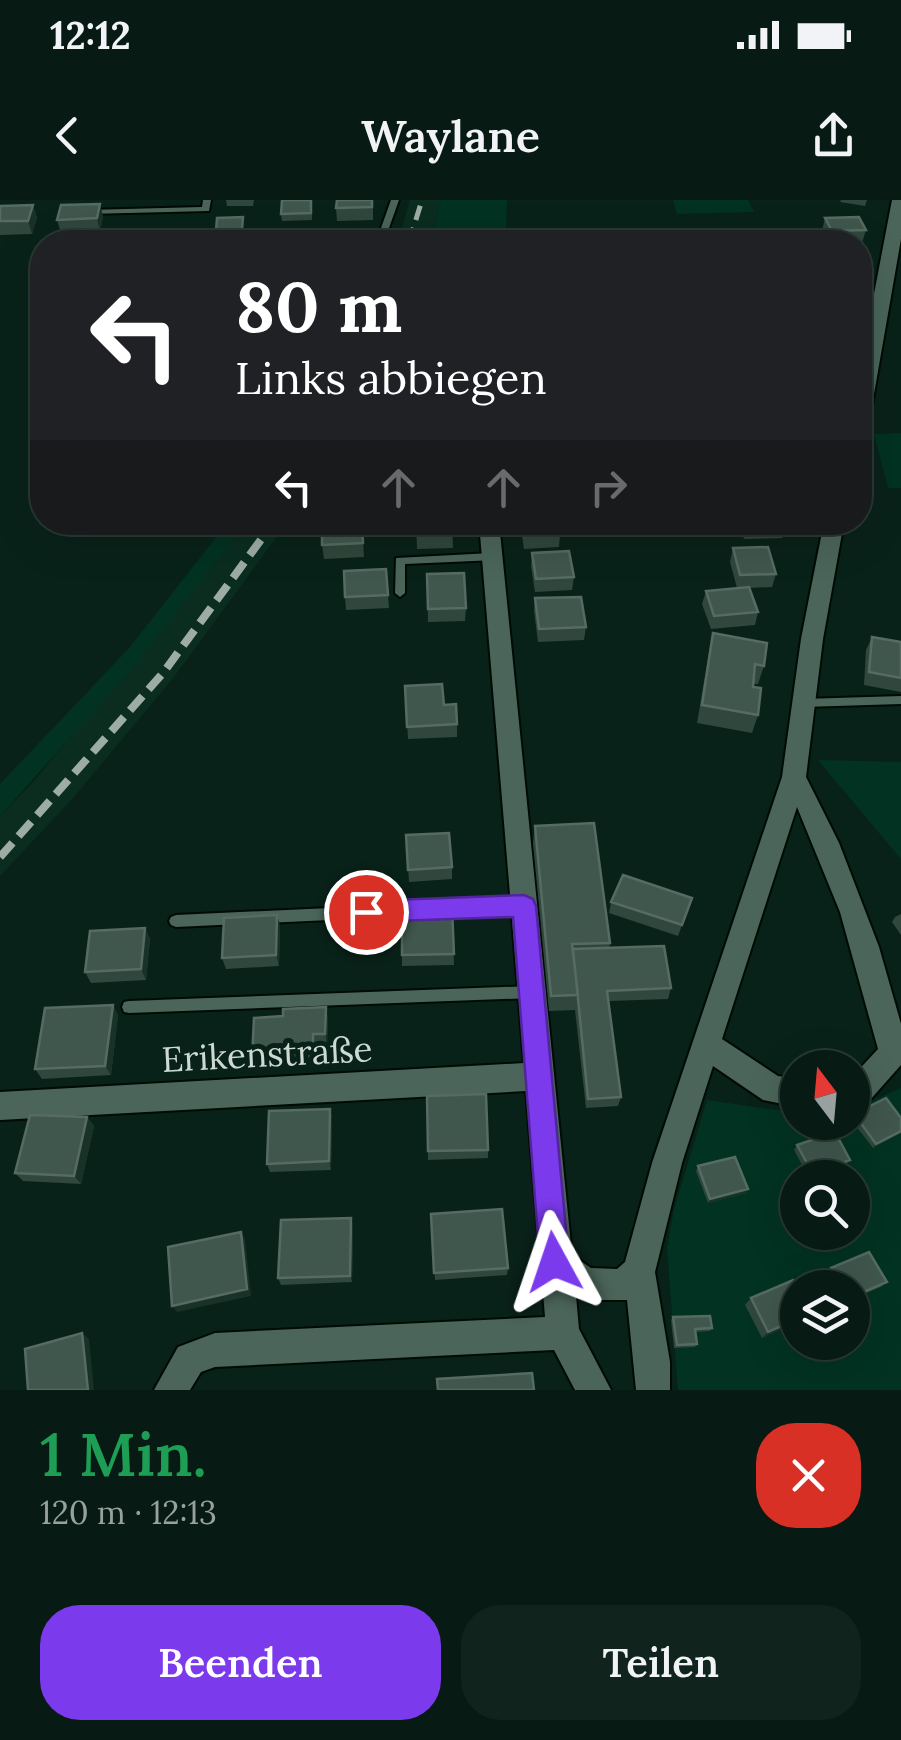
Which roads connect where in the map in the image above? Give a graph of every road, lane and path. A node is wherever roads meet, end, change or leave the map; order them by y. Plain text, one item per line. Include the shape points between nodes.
1 (207, 200) edge
2 (395, 200) edge
3 (900, 200) edge
4 (77, 212) edge
5 (384, 230) edge
6 (872, 352) edge
7 (489, 535) edge
8 (832, 535) edge
9 (492, 557) junction
10 (400, 593) dead end
11 (901, 700) edge
12 (803, 703) junction
13 (794, 777) junction
14 (524, 906) junction
15 (176, 921) dead end
16 (532, 992) junction
17 (129, 1007) dead end
18 (708, 1046) junction
19 (538, 1076) junction
20 (870, 1079) edge
21 (780, 1091) edge
22 (0, 1106) edge
23 (554, 1262) junction
24 (639, 1272) junction
25 (563, 1334) junction
26 (171, 1390) edge
27 (594, 1390) edge
28 (653, 1390) edge

1 - 4 lane via 206,209
2 - 5 lane
3 - 6 street
7 - 9 street
8 - 12 street
9 - 10 lane via 400,561
9 - 14 street
11 - 12 lane
12 - 13 street
13 - 18 street
13 - 20 street via 815,816 880,992 892,1054
14 - 15 lane
14 - 16 street
16 - 17 lane
16 - 19 street
18 - 21 street
18 - 24 street via 667,1163
19 - 22 street, Erikenstraße
19 - 23 street
23 - 24 street via 586,1284 622,1286
23 - 25 street
24 - 28 street
25 - 26 street via 215,1350 190,1360
25 - 27 street

